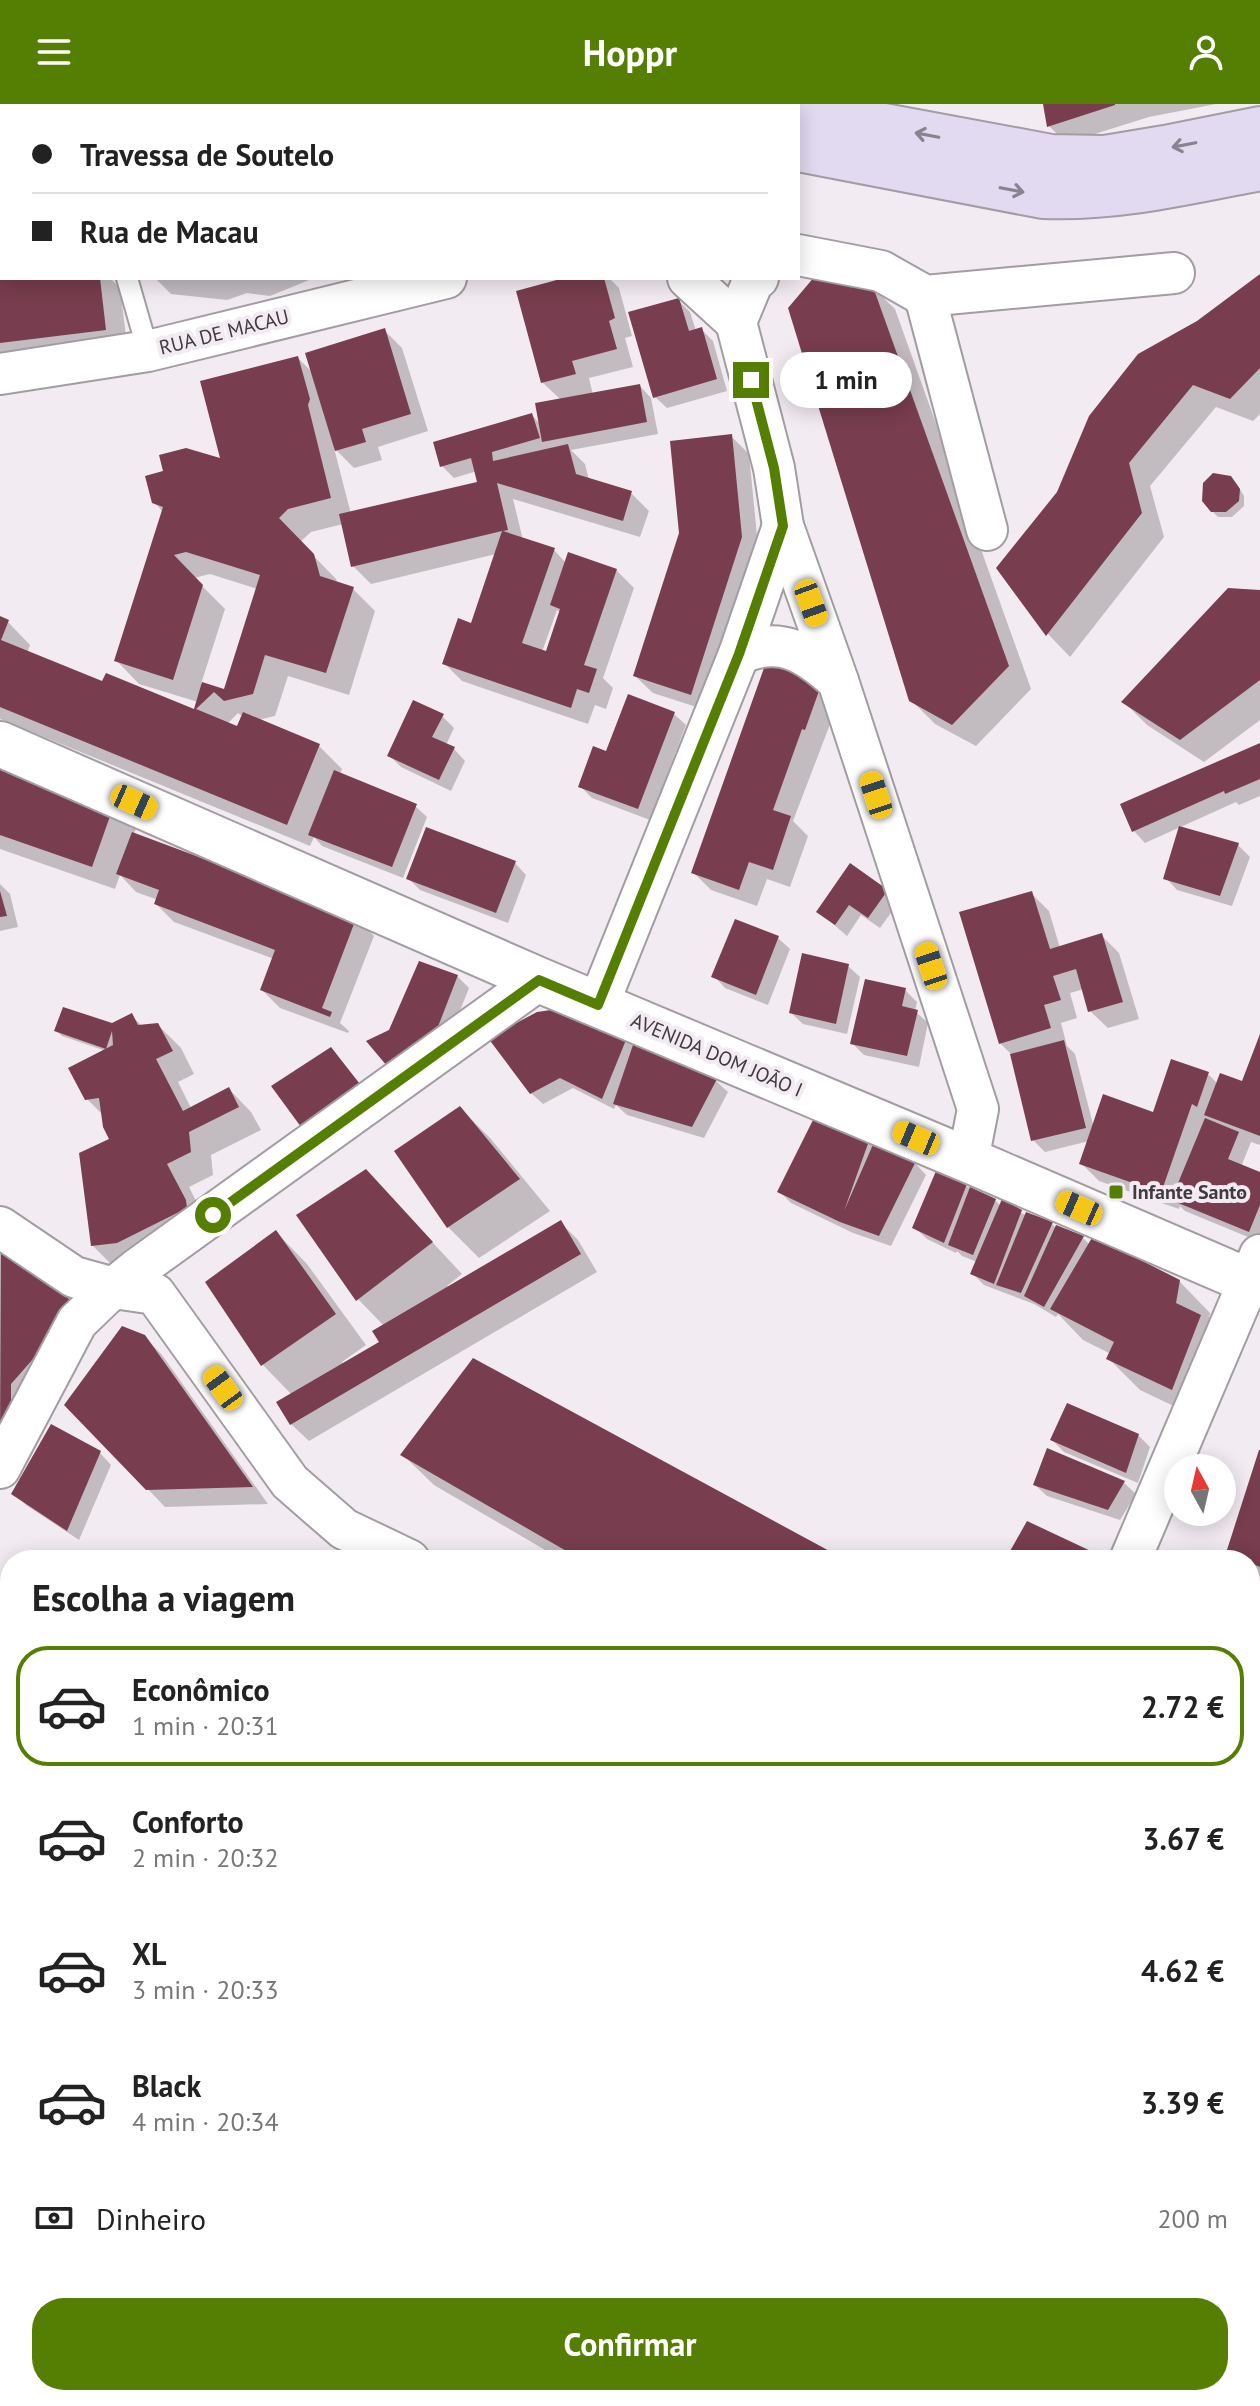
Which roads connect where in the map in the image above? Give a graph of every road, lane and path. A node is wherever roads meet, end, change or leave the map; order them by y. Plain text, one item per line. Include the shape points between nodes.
1 (800, 110) edge
2 (1260, 129) edge
3 (800, 149) edge
4 (1260, 168) edge
5 (800, 255) edge
6 (1174, 273) dead end
7 (128, 280) edge
8 (438, 280) edge
9 (690, 280) edge
10 (755, 280) edge
11 (925, 296) junction
12 (736, 322) junction
13 (148, 351) junction
14 (0, 374) edge
15 (783, 526) junction
16 (987, 530) dead end
17 (739, 654) junction
18 (838, 681) junction
19 (0, 744) edge
20 (539, 980) junction
21 (598, 1005) junction
22 (968, 1160) junction
23 (0, 1227) edge
24 (1256, 1275) edge
25 (114, 1288) junction
26 (0, 1468) edge
27 (388, 1550) edge
28 (1134, 1550) edge

2 -> 1 main road via 1105,158 1051,157
3 -> 4 main road via 1043,196 1080,198
5 - 11 street via 881,271
6 - 11 street
7 - 13 lane
8 - 13 street, RUA DE MACAU
9 - 12 street
10 - 12 street
11 - 16 street
12 - 15 street via 774,468
13 - 14 street, RUA DE MACAU
15 - 17 street
15 - 18 street
17 - 18 street via 769,644 797,650
17 - 21 street
18 - 22 street via 978,1109
19 - 20 street, AVENIDA DOM JOÃO I
20 - 21 street, AVENIDA DOM JOÃO I
20 - 25 street
21 - 22 street, AVENIDA DOM JOÃO I
22 - 24 street, AVENIDA DOM JOÃO I
23 - 25 street via 74,1277
24 - 28 street
25 - 26 street via 77,1322
25 - 27 street via 155,1294 290,1482 344,1529

